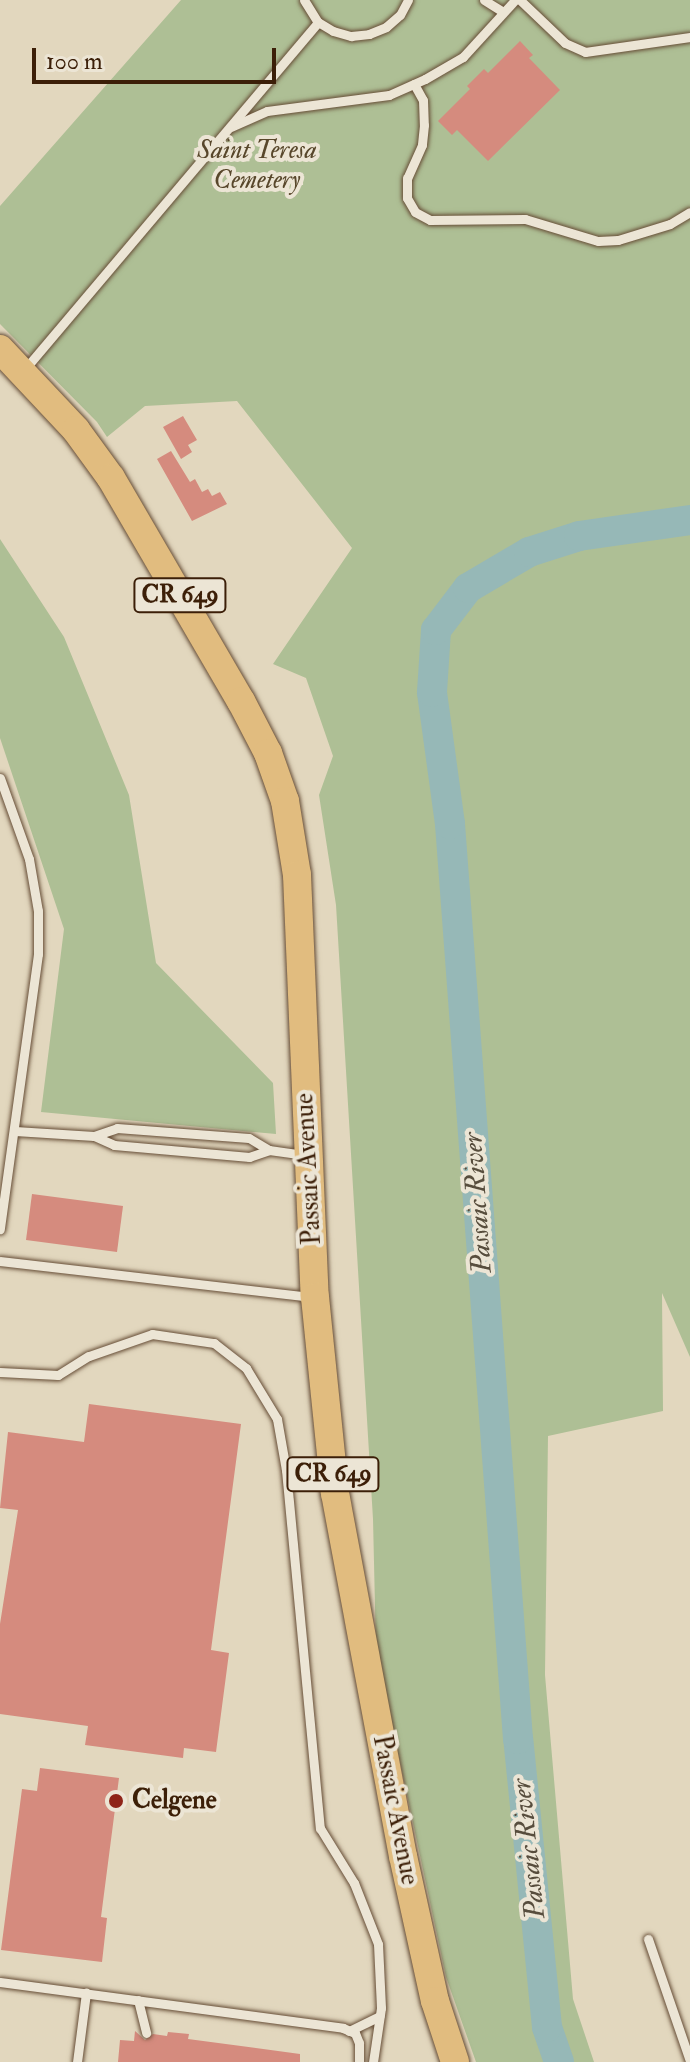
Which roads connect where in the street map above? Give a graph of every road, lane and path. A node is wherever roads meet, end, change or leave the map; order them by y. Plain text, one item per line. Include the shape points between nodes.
1 (304, 0) edge
2 (408, 0) edge
3 (484, 0) edge
4 (518, 0) edge
5 (503, 12) junction
6 (318, 22) junction
7 (690, 37) edge
8 (414, 84) junction
9 (228, 129) junction
10 (690, 212) edge
11 (0, 349) edge
12 (23, 371) junction
13 (0, 778) edge
14 (15, 1131) junction
15 (94, 1136) junction
16 (269, 1150) junction
17 (308, 1155) junction
18 (0, 1229) edge
19 (0, 1261) edge
20 (315, 1297) junction
21 (0, 1372) edge
22 (648, 1939) dead end
23 (0, 1982) edge
24 (86, 1993) junction
25 (138, 2000) junction
26 (380, 2016) junction
27 (349, 2031) junction
28 (146, 2033) dead end
29 (690, 2061) edge
30 (77, 2062) edge
31 (359, 2062) edge
32 (373, 2062) edge
33 (455, 2062) edge

1 - 6 lane
2 - 6 lane via 400,15 369,34 351,36
3 - 5 lane
4 - 5 lane
4 - 7 lane via 565,43 585,52
5 - 8 lane via 463,57
6 - 9 lane
8 - 9 lane via 389,95 267,111
8 - 10 lane via 423,100 424,125 422,145 407,178 407,198 415,212 430,220 525,219 608,241 670,224
9 - 12 lane
11 - 12 main road, Passaic Avenue / CR 649
12 - 17 main road, Passaic Avenue / CR 649 via 111,478 241,701 277,776 297,875
13 - 14 lane via 29,859 38,911 38,954
14 - 15 lane
14 - 18 lane
15 - 16 lane via 114,1145 249,1157
15 - 16 lane via 117,1128 249,1138
16 - 17 lane
17 - 20 main road, Passaic Avenue / CR 649
19 - 20 lane
20 - 33 main road, Passaic Avenue / CR 649 via 342,1540 403,1856 435,2001
21 - 26 lane via 58,1375 89,1356 152,1334 214,1343 246,1368 277,1419 320,1828 354,1883 378,1944
22 - 29 lane
23 - 24 lane
24 - 25 lane
24 - 30 lane
25 - 27 lane via 305,2020
25 - 28 lane
26 - 27 lane
26 - 32 lane
27 - 31 lane via 359,2043

